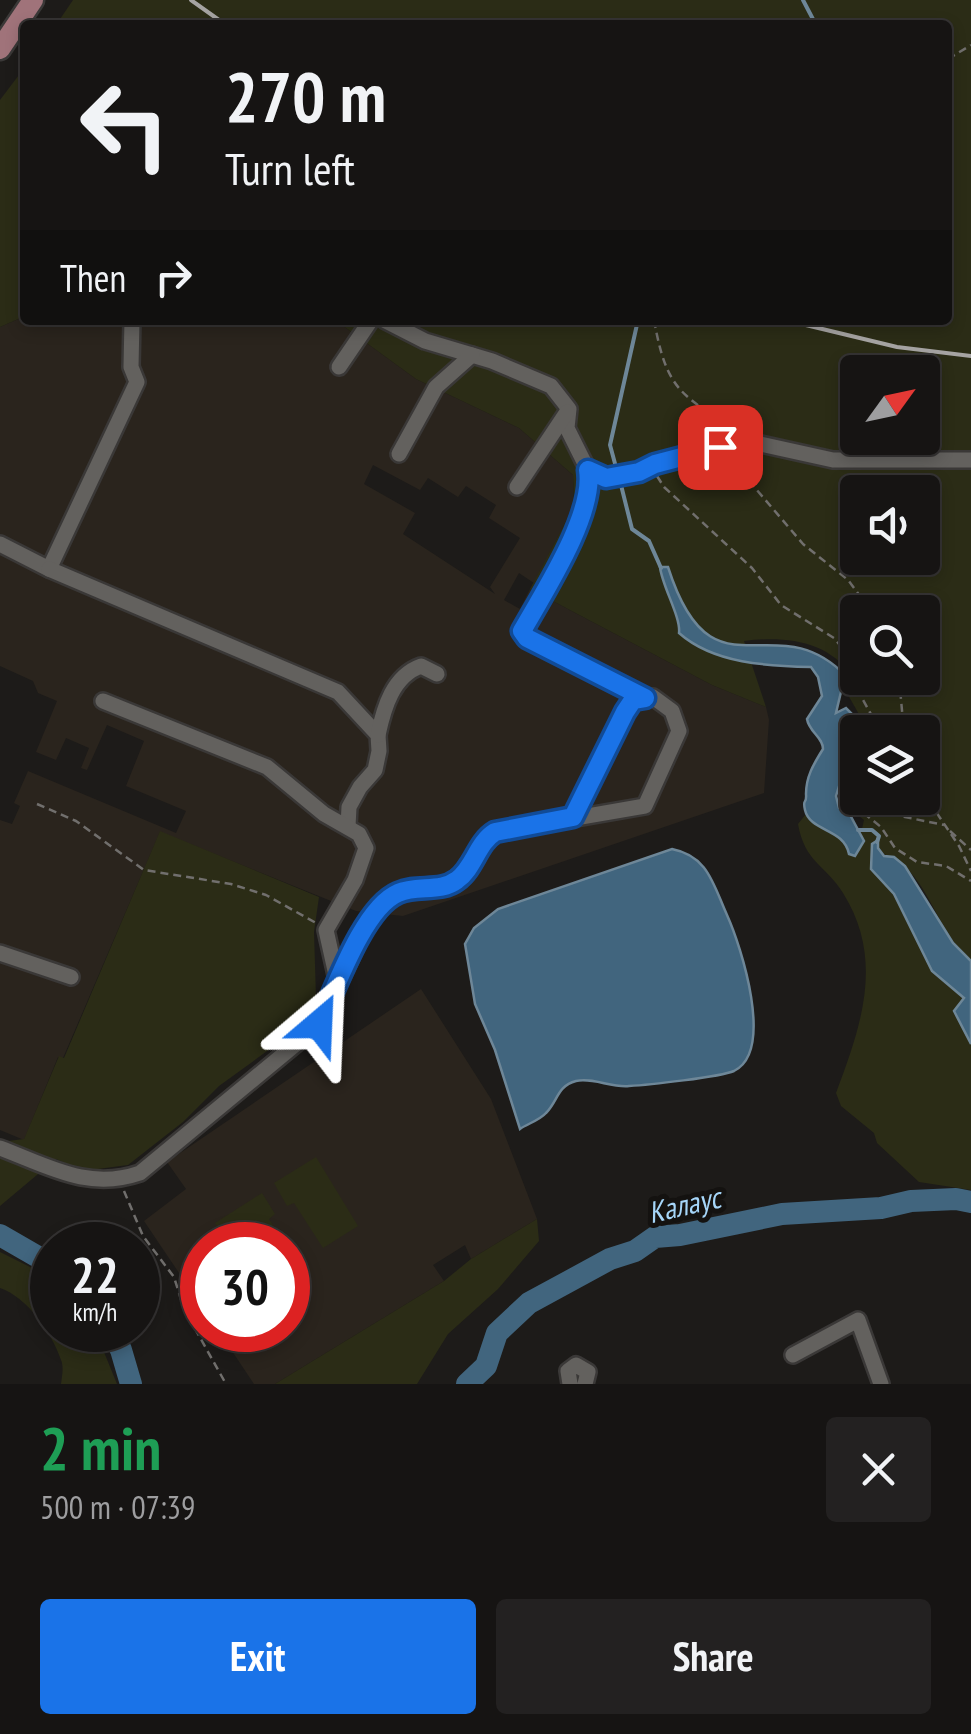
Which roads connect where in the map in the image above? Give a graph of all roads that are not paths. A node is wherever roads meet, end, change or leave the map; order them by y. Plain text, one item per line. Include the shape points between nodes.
1 (34, 0) edge
2 (0, 48) edge
3 (132, 325) edge
4 (367, 325) edge
5 (394, 325) edge
6 (472, 355) junction
7 (339, 368) dead end
8 (569, 409) junction
9 (400, 454) dead end
10 (971, 460) edge
11 (588, 470) junction
12 (517, 487) dead end
13 (0, 544) edge
14 (49, 569) junction
15 (437, 674) dead end
16 (645, 698) junction
17 (103, 701) dead end
18 (378, 735) junction
19 (573, 817) junction
20 (348, 826) junction
21 (0, 953) edge
22 (72, 976) dead end
23 (338, 984) junction
24 (0, 1148) edge
25 (793, 1355) dead end
26 (589, 1382) edge
27 (570, 1384) edge
28 (881, 1384) edge

1 - 2 main road
3 - 14 street via 137,382
4 - 7 street
5 - 6 street
6 - 8 street via 551,386
6 - 9 street via 436,387
8 - 11 street via 566,428
8 - 12 street
10 - 11 street via 833,460 756,443 606,478
11 - 16 street via 577,523 522,631
13 - 14 street
14 - 18 street via 338,692
15 - 18 street via 422,666 406,671
16 - 19 street via 633,700 625,712
16 - 19 street via 672,710 679,731 645,806
17 - 20 street via 267,767
18 - 20 street via 376,770 349,807
19 - 23 street via 495,832 456,882 409,888 382,902
20 - 23 street via 366,848 326,930
21 - 22 street
23 - 24 street via 319,1024 140,1173 85,1180
25 - 28 street via 858,1320
26 - 27 street via 586,1368 576,1365 568,1370

